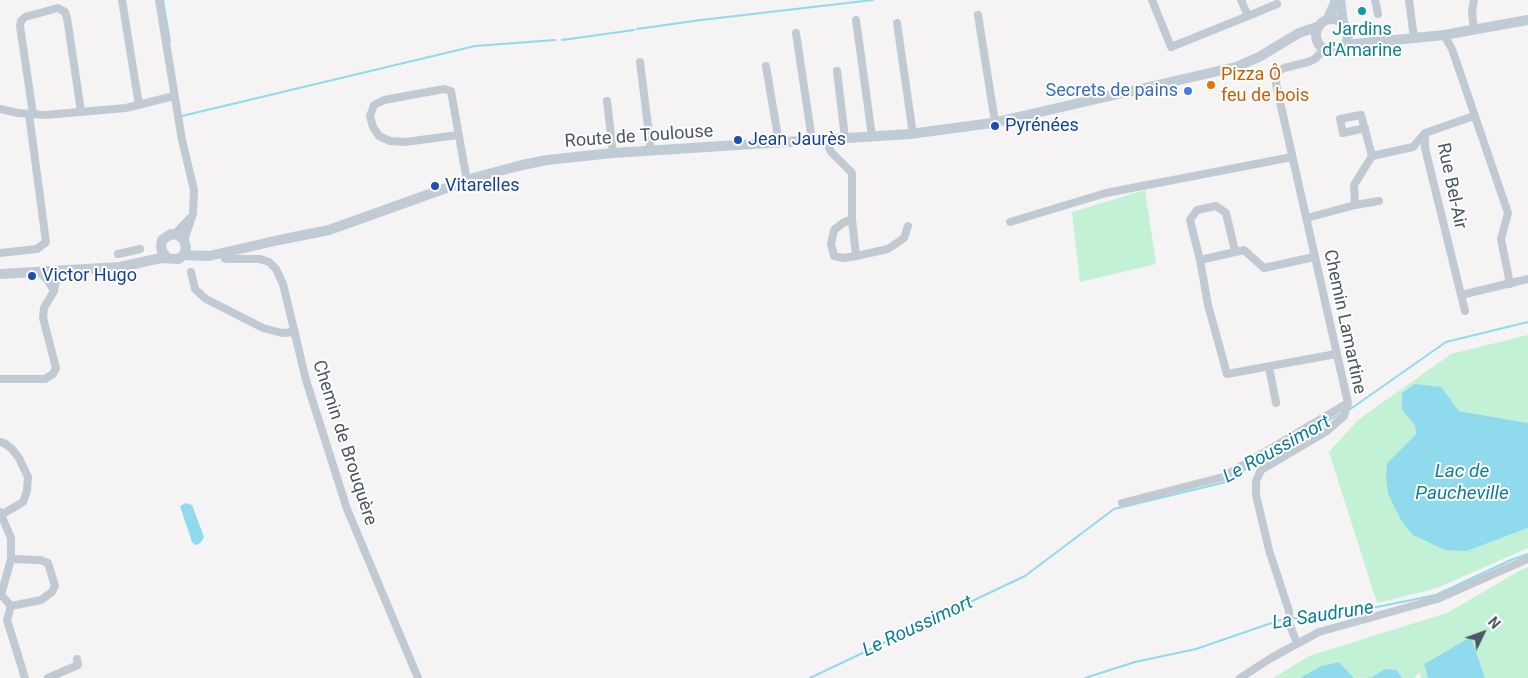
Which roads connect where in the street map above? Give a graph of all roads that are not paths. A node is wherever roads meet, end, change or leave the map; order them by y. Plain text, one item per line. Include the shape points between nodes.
1 (122, 0) edge
2 (159, 0) edge
3 (1152, 0) edge
4 (1241, 0) edge
5 (1336, 0) edge
6 (1340, 0) edge
7 (1375, 0) edge
8 (1409, 0) edge
9 (1474, 0) edge
10 (1277, 4) dead end
11 (1378, 14) dead end
12 (978, 15) dead end
13 (1248, 16) junction
14 (1328, 19) junction
15 (856, 20) dead end
16 (1528, 20) edge
17 (897, 23) dead end
18 (1343, 23) junction
19 (1317, 27) junction
20 (1474, 30) junction
21 (796, 32) dead end
22 (1457, 33) junction
23 (1348, 34) junction
24 (1444, 35) junction
25 (1297, 36) junction
26 (1316, 38) junction
27 (1414, 38) junction
28 (1370, 42) junction
29 (1345, 46) junction
30 (1452, 49) junction
31 (1324, 50) junction
32 (640, 62) dead end
33 (766, 66) dead end
34 (837, 71) dead end
35 (174, 96) junction
36 (607, 101) dead end
37 (139, 105) junction
38 (0, 109) edge
39 (81, 111) junction
40 (31, 114) junction
41 (1474, 116) junction
42 (995, 122) junction
43 (1365, 128) dead end
44 (1425, 133) junction
45 (913, 134) junction
46 (458, 135) junction
47 (872, 136) junction
48 (845, 138) junction
49 (827, 139) junction
50 (812, 140) junction
51 (779, 143) junction
52 (651, 150) junction
53 (614, 153) junction
54 (1372, 156) junction
55 (1292, 157) junction
56 (467, 181) junction
57 (1379, 201) dead end
58 (1356, 205) junction
59 (193, 214) junction
60 (1307, 218) junction
61 (852, 219) junction
62 (1010, 222) dead end
63 (908, 226) dead end
64 (175, 234) junction
65 (185, 246) junction
66 (161, 247) junction
67 (140, 249) dead end
68 (1235, 251) junction
69 (0, 253) edge
70 (223, 253) junction
71 (118, 254) dead end
72 (856, 256) junction
73 (1314, 257) junction
74 (167, 258) junction
75 (1200, 260) junction
76 (131, 264) junction
77 (56, 270) junction
78 (38, 271) junction
79 (191, 272) dead end
80 (0, 274) edge
81 (1528, 279) edge
82 (1510, 284) junction
83 (54, 291) junction
84 (1461, 295) junction
85 (1465, 311) dead end
86 (295, 332) junction
87 (1336, 354) junction
88 (1269, 366) junction
89 (0, 379) edge
90 (1276, 403) dead end
91 (1348, 403) junction
92 (0, 442) edge
93 (1122, 503) dead end
94 (1, 514) edge
95 (1528, 559) edge
96 (11, 560) junction
97 (0, 595) edge
98 (11, 606) junction
99 (1297, 643) junction
100 (77, 659) dead end
101 (25, 678) edge
102 (48, 678) edge
103 (418, 678) edge
104 (1240, 678) edge

1 - 37 street
2 - 35 street
3 - 13 street via 1171,47
4 - 13 street
5 - 14 main road
6 - 18 main road
7 - 11 street
8 - 27 street
9 - 20 street
10 - 13 street
12 - 42 street
14 - 18 main road
14 - 19 main road
15 - 47 street
16 - 20 main road
17 - 45 street
18 - 23 main road
19 - 25 main road, Route de Toulouse
19 - 26 main road
20 - 22 main road
21 - 50 street
22 - 24 main road
22 - 30 street
23 - 28 main road
23 - 29 main road
24 - 27 main road
24 - 30 street
25 - 26 main road via 1311,40
25 - 42 main road, Route de Toulouse via 1236,67
26 - 31 main road
27 - 28 main road
28 - 29 main road
29 - 31 main road via 1338,50
30 - 41 street
31 - 55 street, Chemin Lamartine via 1315,59 1277,72 1276,84
32 - 52 street
33 - 51 street
34 - 48 street
35 - 37 street
35 - 59 street via 194,190
36 - 53 street
37 - 39 street
38 - 40 street
39 - 40 street
39 - 40 street via 67,18 65,12 58,8 21,21
40 - 69 street via 46,242 37,250
41 - 44 street, Rue Bel-Air
41 - 82 street via 1508,213 1501,240
42 - 45 main road, Route de Toulouse
43 - 54 street
44 - 54 street via 1413,147
44 - 84 street, Rue Bel-Air via 1425,148
45 - 47 main road, Route de Toulouse
46 - 46 street via 405,142 390,140 379,136 370,116 374,105 384,100 444,89 451,92
46 - 56 street
47 - 48 main road, Route de Toulouse
48 - 49 main road, Route de Toulouse
49 - 50 main road, Route de Toulouse
49 - 61 street via 832,154 852,173
50 - 51 main road, Route de Toulouse
51 - 52 main road, Route de Toulouse
52 - 53 main road, Route de Toulouse
53 - 56 main road, Route de Toulouse via 547,160
54 - 58 street via 1354,185
55 - 60 street, Chemin Lamartine
55 - 62 street via 1106,193
56 - 70 main road, Route de Toulouse via 329,230
57 - 58 street
58 - 60 street
59 - 64 street
59 - 65 street
60 - 73 street, Chemin Lamartine
61 - 72 street
61 - 72 street via 834,230 831,244 834,256
63 - 72 street via 904,238 888,249
64 - 65 main road
64 - 66 main road via 165,237
65 - 70 main road, Route de Toulouse via 209,256
65 - 74 main road via 174,260
66 - 74 main road
66 - 76 main road
67 - 71 street
68 - 73 street via 1244,250 1264,268
68 - 75 street
68 - 75 street via 1226,213 1216,206 1197,210 1190,220
70 - 86 street, Chemin de Brouquère via 225,259 260,259 276,269
73 - 87 street, Chemin Lamartine
74 - 76 main road
75 - 88 street via 1226,374
76 - 77 main road
77 - 78 main road
77 - 83 street
78 - 80 main road
78 - 83 street
79 - 86 street via 195,289 206,299 263,328 282,333
81 - 82 street
82 - 84 street
83 - 89 street via 44,308 43,318 55,360 53,374 45,379
84 - 85 street, Rue Bel-Air
86 - 103 street, Chemin de Brouquère via 306,380 347,509
87 - 88 street
87 - 91 street, Chemin Lamartine
88 - 90 street
91 - 93 street via 1223,477
91 - 99 street, Chemin Lamartine via 1344,416 1327,431 1261,470 1256,481 1256,496 1269,550
92 - 94 street via 12,449 28,477 23,502
94 - 96 street via 11,538
95 - 99 street via 1437,599 1319,632
96 - 97 street
96 - 98 street via 48,563 55,586 41,600
97 - 98 street
98 - 101 street via 7,620
99 - 104 street
100 - 102 street via 78,665

